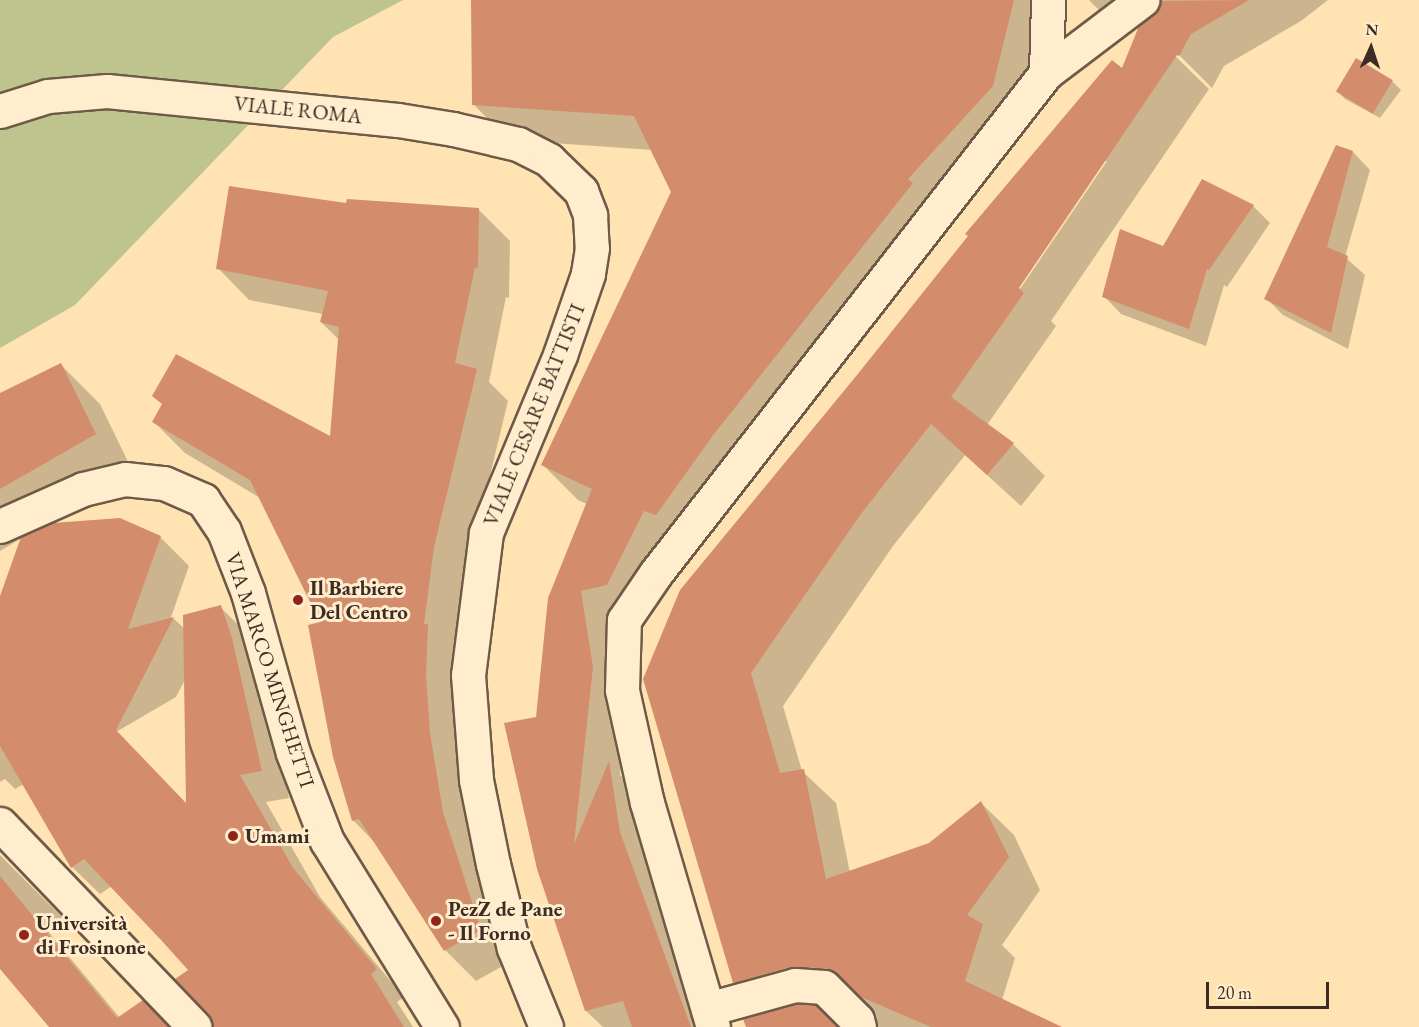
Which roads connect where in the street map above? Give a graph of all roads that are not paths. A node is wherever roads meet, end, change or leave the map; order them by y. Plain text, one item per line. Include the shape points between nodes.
1 (1048, 0) edge
2 (1142, 0) edge
3 (1046, 73) junction
4 (0, 111) edge
5 (581, 191) joint
6 (0, 526) edge
7 (0, 824) edge
8 (710, 1018) edge
9 (195, 1027) edge
10 (442, 1027) edge
11 (546, 1027) edge
12 (859, 1027) edge

1 - 3 street
2 - 3 street
3 - 8 street via 656,573 624,620 622,690 647,803
4 - 5 street, VIALE ROMA via 48,96 107,92 398,120 518,144 549,160
5 - 11 street, VIALE CESARE BATTISTI via 590,215 592,248 588,274 560,355 486,533 468,675 477,780 493,864 514,948
6 - 10 street, VIA MARCO MINGHETTI via 83,489 125,479 164,483 203,500 224,531 248,594 293,753 327,840
7 - 9 street
8 - 12 street via 795,986 824,987 857,1020

